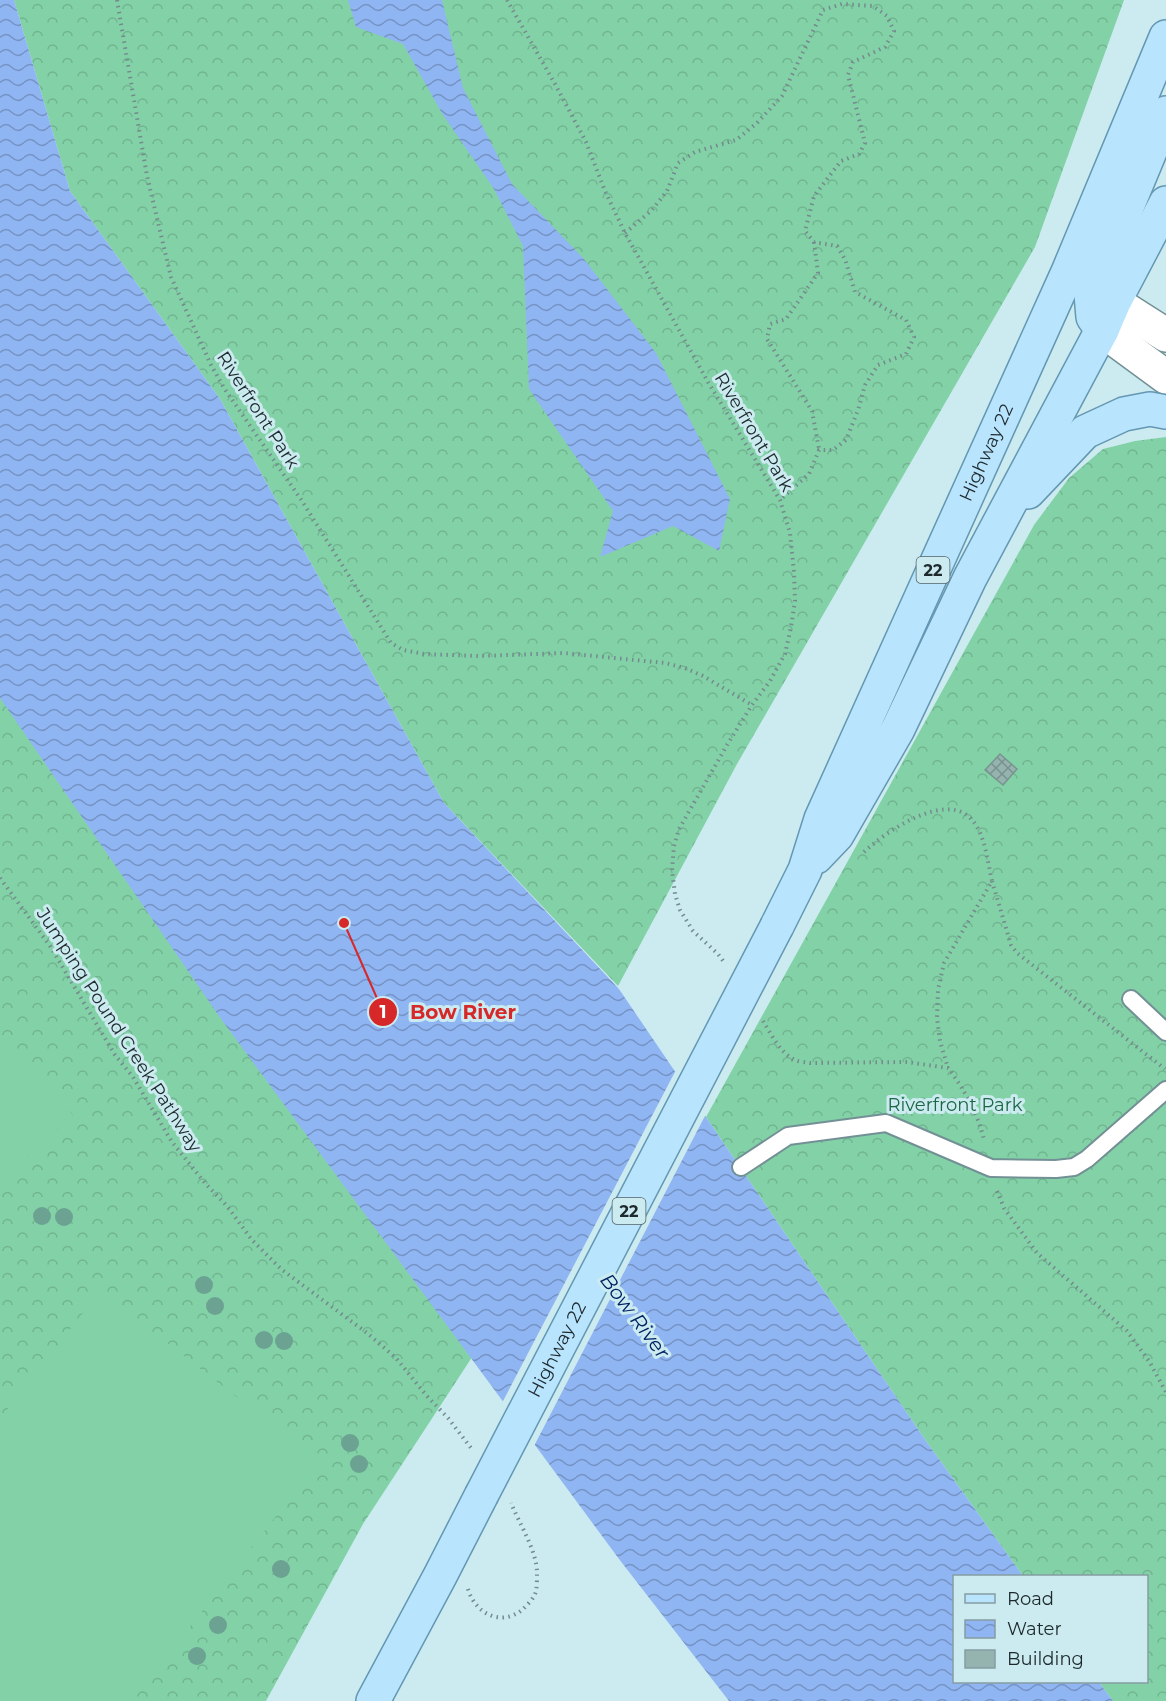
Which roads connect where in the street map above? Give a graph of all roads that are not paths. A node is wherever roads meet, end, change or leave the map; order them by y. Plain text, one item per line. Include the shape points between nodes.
1 (1166, 37) edge
2 (1166, 112) edge
3 (1166, 203) edge
4 (1103, 309) junction
5 (1166, 334) edge
6 (1033, 348) junction
7 (1166, 377) edge
8 (1166, 412) edge
9 (1002, 519) junction
10 (805, 870) junction
11 (1131, 999) dead end
12 (1166, 1032) edge
13 (1166, 1090) edge
14 (741, 1167) dead end
15 (373, 1701) edge

1 - 6 main road, Highway 22 / 22
2 - 4 main road
3 - 4 main road, Highway 22 / 22
4 - 5 main road
4 - 6 main road via 1072,301
4 - 7 main road
4 - 9 main road, Highway 22 / 22
6 - 10 main road, Highway 22 / 22 via 821,819
8 - 9 main road via 1150,409 1124,414 1085,432
9 - 10 main road, Highway 22 / 22 via 898,729 837,835
10 - 15 main road, Highway 22 / 22, bridge
11 - 12 lane
13 - 14 lane via 1074,1167 991,1168 886,1123 788,1136

